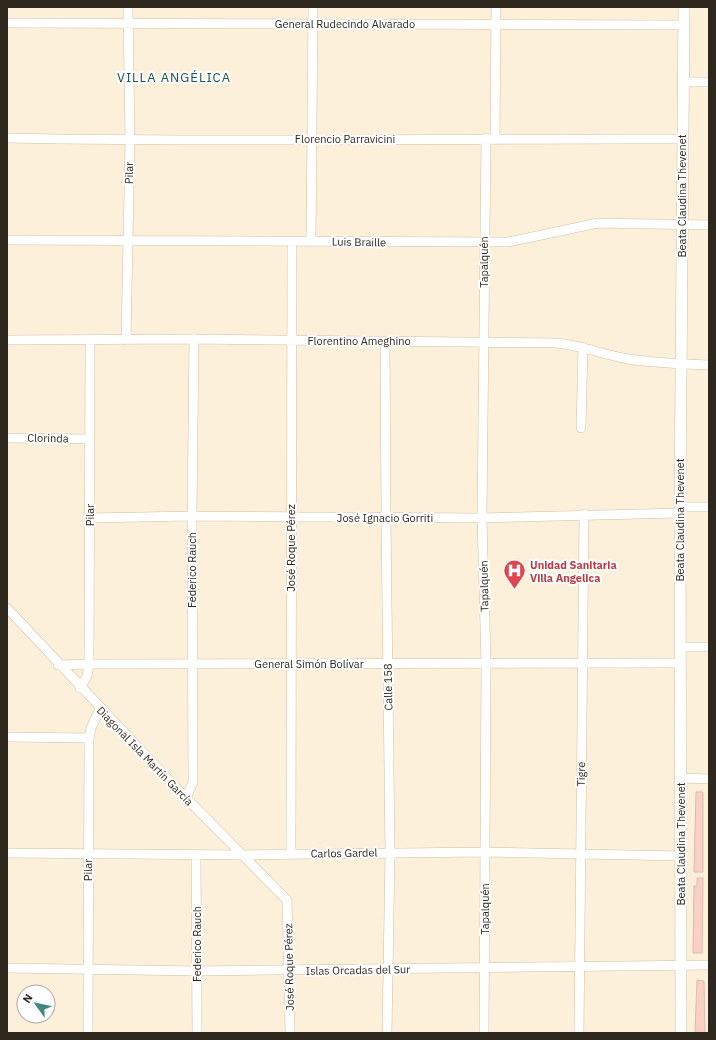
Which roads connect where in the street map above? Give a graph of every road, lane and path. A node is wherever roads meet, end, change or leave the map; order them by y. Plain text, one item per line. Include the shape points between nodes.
1 (128, 7) edge
2 (313, 7) edge
3 (496, 7) edge
4 (684, 7) edge
5 (7, 24) edge
6 (128, 24) junction
7 (312, 24) junction
8 (496, 25) junction
9 (684, 25) junction
10 (683, 82) junction
11 (709, 82) edge
12 (7, 138) edge
13 (491, 138) junction
14 (312, 139) junction
15 (682, 139) junction
16 (130, 140) junction
17 (682, 225) junction
18 (709, 225) edge
19 (7, 240) edge
20 (128, 240) junction
21 (292, 242) junction
22 (311, 242) junction
23 (484, 242) junction
24 (194, 339) junction
25 (7, 340) edge
26 (126, 340) junction
27 (90, 341) junction
28 (291, 341) junction
29 (484, 341) junction
30 (385, 342) junction
31 (582, 347) junction
32 (680, 364) junction
33 (709, 365) edge
34 (581, 428) dead end
35 (7, 438) edge
36 (89, 439) junction
37 (709, 507) edge
38 (680, 510) junction
39 (584, 514) junction
40 (192, 516) junction
41 (291, 516) junction
42 (90, 518) junction
43 (386, 518) junction
44 (482, 518) junction
45 (7, 608) edge
46 (680, 647) junction
47 (709, 647) edge
48 (486, 663) junction
49 (582, 663) junction
50 (680, 663) junction
51 (89, 664) junction
52 (193, 664) junction
53 (291, 664) junction
54 (388, 664) junction
55 (58, 665) junction
56 (80, 688) junction
57 (100, 709) junction
58 (7, 737) edge
59 (89, 738) junction
60 (681, 778) junction
61 (709, 779) edge
62 (186, 798) junction
63 (485, 852) junction
64 (7, 853) edge
65 (88, 853) junction
66 (390, 853) junction
67 (581, 853) junction
68 (291, 854) junction
69 (196, 855) junction
70 (243, 855) junction
71 (681, 856) junction
72 (287, 900) joint
73 (681, 965) junction
74 (709, 965) edge
75 (580, 966) junction
76 (7, 968) edge
77 (87, 968) junction
78 (484, 968) junction
79 (387, 970) junction
80 (197, 971) junction
81 (289, 971) junction
82 (88, 1033) edge
83 (197, 1033) edge
84 (290, 1033) edge
85 (387, 1033) edge
86 (484, 1033) edge
87 (579, 1033) edge
88 (681, 1033) edge

1 - 6 street, Pilar
2 - 7 street
3 - 8 street, Tapalquén
4 - 9 main road, Beata Claudina Thevenet
5 - 6 street, General Rudecindo Alvarado
6 - 7 street, General Rudecindo Alvarado
6 - 16 street, Pilar
7 - 8 street, General Rudecindo Alvarado
7 - 14 street
8 - 9 street, General Rudecindo Alvarado
8 - 13 street, Tapalquén
9 - 10 main road, Beata Claudina Thevenet
10 - 11 street
10 - 15 main road, Beata Claudina Thevenet
12 - 16 street, Florencio Parravicini
13 - 14 street, Florencio Parravicini
13 - 15 street, Florencio Parravicini
13 - 23 street, Tapalquén
14 - 16 street, Florencio Parravicini
14 - 22 street
15 - 17 main road, Beata Claudina Thevenet
16 - 20 street, Pilar
17 - 18 street, Luis Braille
17 - 23 street, Luis Braille via 598,224 508,242
17 - 32 main road, Beata Claudina Thevenet
19 - 20 street, Luis Braille
20 - 21 street, Luis Braille
20 - 26 street, Pilar
21 - 22 street, Luis Braille
21 - 28 street, José Roque Pérez
22 - 23 street, Luis Braille
23 - 29 street, Tapalquén
24 - 26 street, Florentino Ameghino
24 - 28 street, Florentino Ameghino
24 - 40 street, Federico Rauch
25 - 27 street, Florentino Ameghino
26 - 27 street, Florentino Ameghino
27 - 36 street, Pilar
28 - 30 street, Florentino Ameghino
28 - 41 street, José Roque Pérez
29 - 30 street, Florentino Ameghino
29 - 31 street, Florentino Ameghino via 556,343
29 - 44 street, Tapalquén
30 - 43 street, Calle 158
31 - 32 street, Florentino Ameghino via 628,359
31 - 34 street
32 - 33 street, Florentino Ameghino
32 - 38 main road, Beata Claudina Thevenet
35 - 36 street, Clorinda
36 - 42 street, Pilar
37 - 38 street, José Ignacio Gorriti
38 - 39 street, José Ignacio Gorriti
38 - 46 main road, Beata Claudina Thevenet
39 - 44 street, José Ignacio Gorriti
39 - 49 street, Tigre
40 - 41 street, José Ignacio Gorriti
40 - 42 street, José Ignacio Gorriti
40 - 52 street, Federico Rauch
41 - 43 street, José Ignacio Gorriti
41 - 53 street, José Roque Pérez
42 - 51 street, Pilar
43 - 44 street, José Ignacio Gorriti
43 - 54 street, Calle 158
44 - 48 street, Tapalquén
45 - 55 street, Diagonal Isla Martín García
46 - 47 street
46 - 50 main road, Beata Claudina Thevenet
48 - 49 street, General Simón Bolívar
48 - 54 street, General Simón Bolívar
48 - 63 street, Tapalquén
49 - 50 street, General Simón Bolívar
49 - 67 street, Tigre
50 - 60 main road, Beata Claudina Thevenet
51 - 52 street, General Simón Bolívar
51 - 55 street, General Simón Bolívar
51 - 56 street, Pilar via 87,676
52 - 53 street, General Simón Bolívar
52 - 62 street, Federico Rauch via 193,782
53 - 54 street, General Simón Bolívar
53 - 68 street, José Roque Pérez
54 - 66 street, Calle 158
55 - 56 street, Diagonal Isla Martín García
56 - 57 street, Diagonal Isla Martín García
57 - 59 street, Pilar
57 - 62 street, Diagonal Isla Martín García
58 - 59 street
59 - 65 street, Pilar
60 - 61 street
60 - 71 main road, Beata Claudina Thevenet
62 - 70 street, Diagonal Isla Martín García
63 - 66 street, Carlos Gardel
63 - 67 street, Carlos Gardel
63 - 78 street, Tapalquén
64 - 65 street, Carlos Gardel
65 - 69 street, Carlos Gardel
65 - 77 street, Pilar
66 - 68 street, Carlos Gardel
66 - 79 street, Calle 158
67 - 71 street, Carlos Gardel
67 - 75 street, Tigre
68 - 70 street, Carlos Gardel
69 - 70 street, Carlos Gardel
69 - 80 street, Federico Rauch
70 - 72 street, Diagonal Isla Martín García
71 - 73 main road, Beata Claudina Thevenet
72 - 81 street, José Roque Pérez
73 - 74 street, Islas Orcadas del Sur
73 - 75 street, Islas Orcadas del Sur
73 - 88 main road, Beata Claudina Thevenet
75 - 78 street, Islas Orcadas del Sur
75 - 87 street, Tigre
76 - 77 street, Islas Orcadas del Sur
77 - 80 street, Islas Orcadas del Sur
77 - 82 street, Pilar
78 - 79 street, Islas Orcadas del Sur
78 - 86 street, Tapalquén
79 - 81 street, Islas Orcadas del Sur
79 - 85 street, Calle 158
80 - 81 street, Islas Orcadas del Sur
80 - 83 street, Federico Rauch
81 - 84 street, José Roque Pérez

